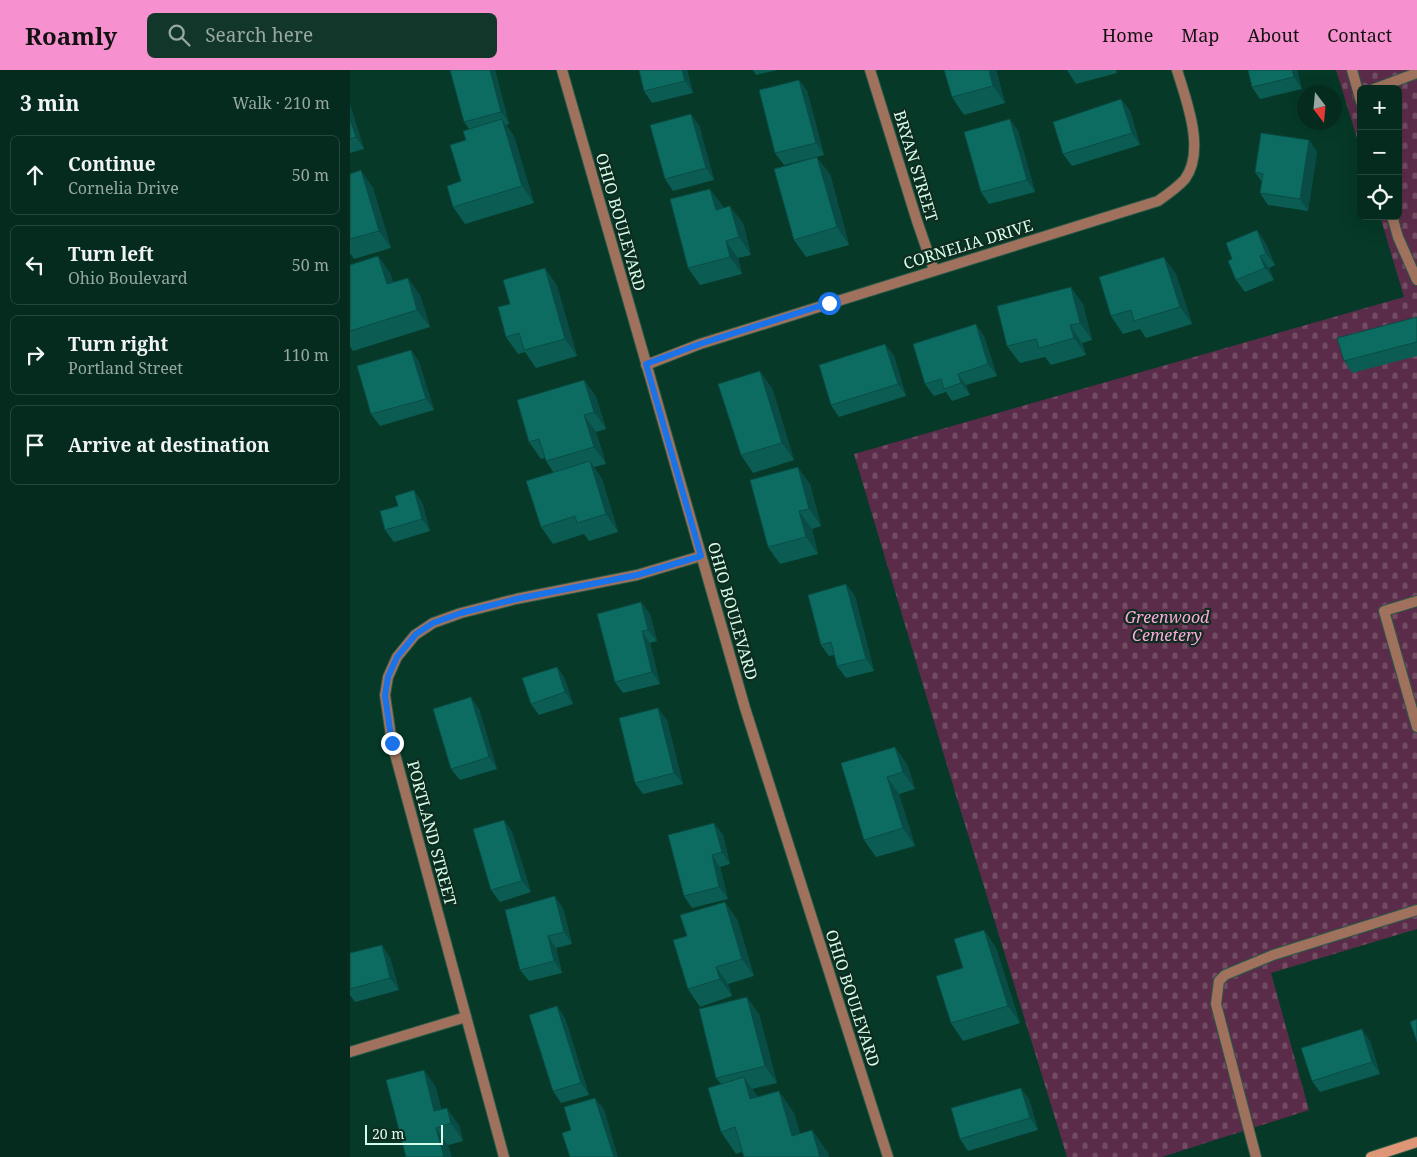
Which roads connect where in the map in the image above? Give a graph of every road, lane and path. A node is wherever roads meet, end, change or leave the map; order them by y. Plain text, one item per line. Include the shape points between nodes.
1 (562, 70) edge
2 (870, 70) edge
3 (1177, 70) edge
4 (1352, 70) edge
5 (1417, 74) edge
6 (1385, 85) edge
7 (1357, 87) edge
8 (1393, 220) edge
9 (934, 270) junction
10 (1417, 280) edge
11 (646, 364) junction
12 (701, 556) junction
13 (1417, 601) edge
14 (1417, 727) edge
15 (1417, 910) edge
16 (466, 1016) junction
17 (350, 1052) edge
18 (1417, 1142) edge
19 (504, 1157) edge
20 (888, 1157) edge
21 (1256, 1157) edge
22 (1372, 1157) edge

1 - 11 street, OHIO BOULEVARD
2 - 9 street, BRYAN STREET
3 - 9 street, CORNELIA DRIVE via 1194,136 1193,159 1186,177 1176,189 1158,201
4 - 7 street
5 - 6 street
8 - 10 street
9 - 11 street, CORNELIA DRIVE
11 - 12 street, OHIO BOULEVARD
12 - 16 street, PORTLAND STREET via 637,575 461,613 433,623 416,634 397,657 388,677 385,696 392,743
12 - 20 street, OHIO BOULEVARD via 745,708
13 - 14 street via 1384,611
15 - 21 street via 1273,955 1225,975 1219,981 1216,1004
16 - 17 street
16 - 19 street, PORTLAND STREET
18 - 22 main road

